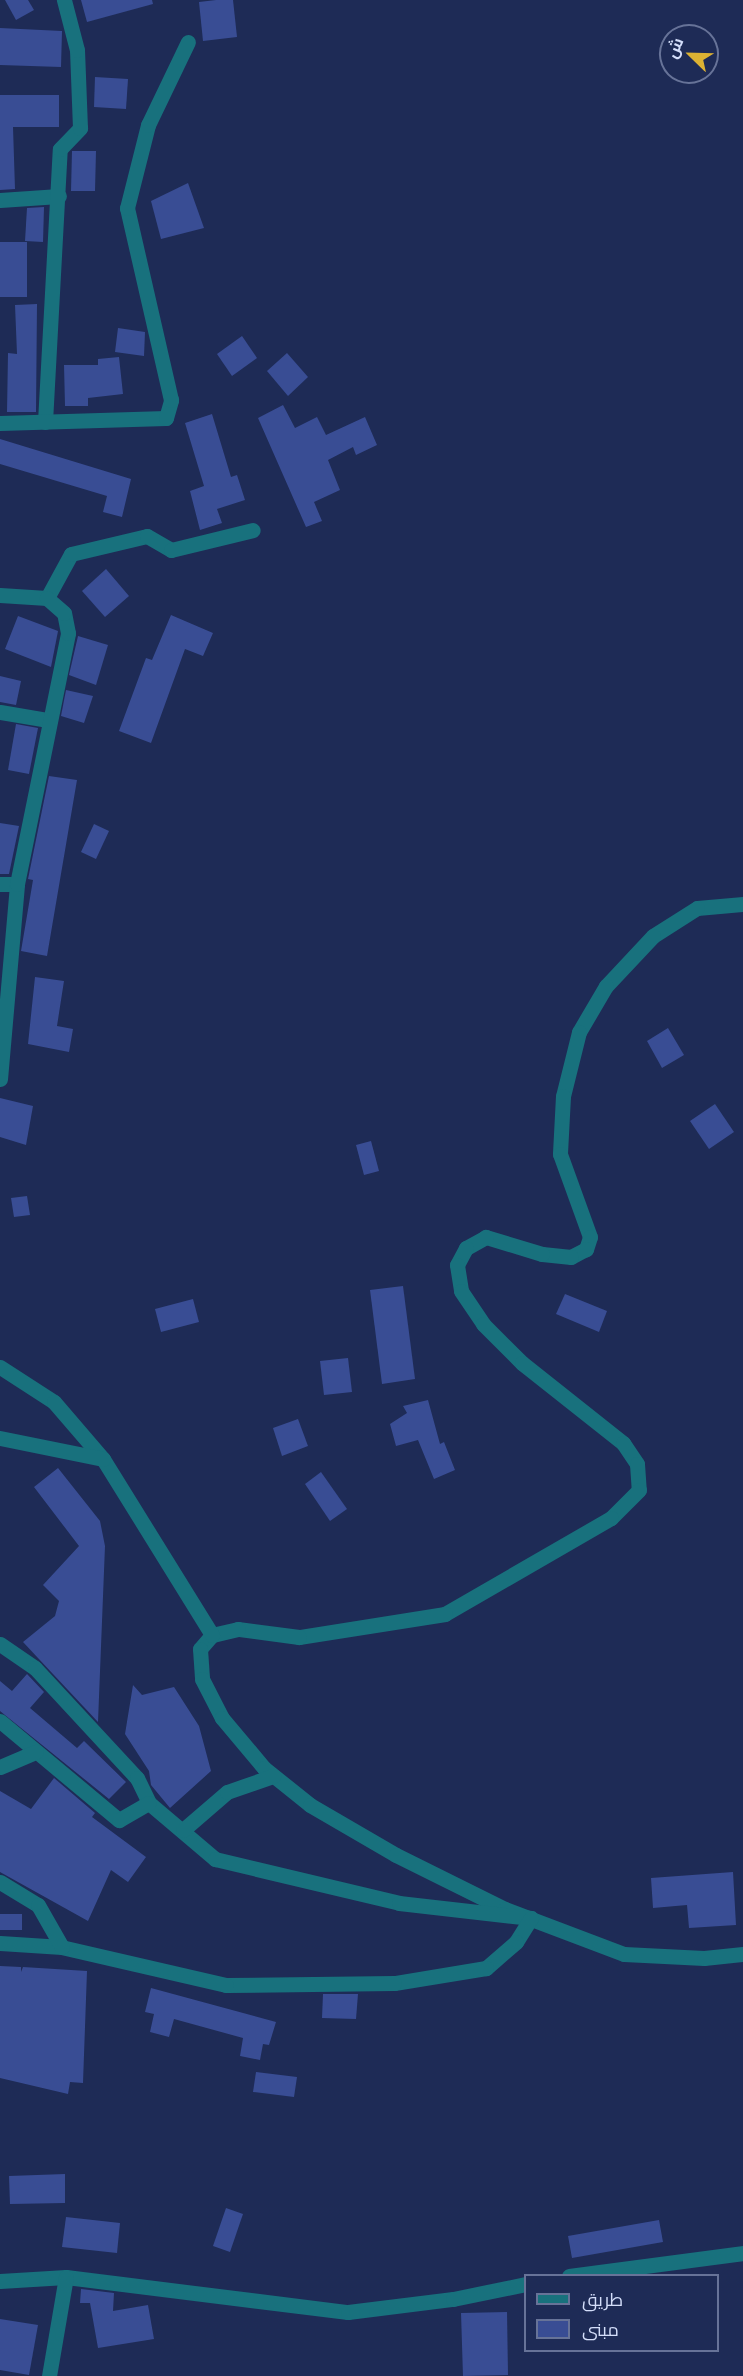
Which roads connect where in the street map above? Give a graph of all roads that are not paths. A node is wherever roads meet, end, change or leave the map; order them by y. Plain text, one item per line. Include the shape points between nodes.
1 (64, 0) edge
2 (188, 42) dead end
3 (59, 196) junction
4 (0, 200) edge
5 (45, 422) junction
6 (0, 423) edge
7 (253, 530) dead end
8 (1, 597) edge
9 (46, 598) junction
10 (0, 712) edge
11 (48, 720) junction
12 (0, 884) edge
13 (18, 884) junction
14 (743, 904) edge
15 (0, 1079) edge
16 (0, 1366) edge
17 (0, 1438) edge
18 (103, 1459) junction
19 (212, 1635) junction
20 (0, 1644) edge
21 (0, 1721) edge
22 (36, 1752) junction
23 (0, 1767) edge
24 (273, 1776) junction
25 (149, 1803) junction
26 (183, 1830) junction
27 (0, 1882) edge
28 (531, 1918) junction
29 (0, 1943) edge
30 (62, 1947) junction
31 (743, 1954) edge
32 (743, 2253) edge
33 (584, 2274) edge
34 (66, 2277) junction
35 (0, 2281) edge
36 (524, 2284) edge
37 (49, 2376) edge

1 - 3 street via 77,50 80,128 60,149
2 - 5 street via 148,125 127,208 171,400 166,418
3 - 4 street
3 - 5 street
5 - 6 street
7 - 9 street via 171,550 147,536 71,555
8 - 9 street
9 - 11 street via 64,613 68,633
10 - 11 street
11 - 13 street
12 - 13 street
13 - 15 street
14 - 19 street via 697,908 653,936 606,986 579,1032 563,1096 560,1155 591,1237 586,1249 572,1257 542,1254 486,1237 466,1248 457,1265 461,1291 483,1324 522,1363 623,1443 638,1464 639,1490 611,1518 445,1614 310,1636 238,1629
16 - 18 street via 54,1402
17 - 18 street
18 - 19 street
19 - 24 street via 200,1649 202,1679 222,1718
20 - 25 street via 35,1668 95,1731 137,1778
21 - 22 street
22 - 23 street
22 - 25 street via 118,1820
24 - 26 street via 227,1792
24 - 28 street via 310,1805 396,1855
25 - 26 street
26 - 28 street via 215,1860 399,1903
27 - 30 street via 38,1905
28 - 30 street via 516,1942 486,1968 394,1983 226,1985
28 - 31 street via 624,1954 704,1958
29 - 30 street
32 - 33 street
34 - 35 street
34 - 36 street via 348,2312 453,2299
34 - 37 street

